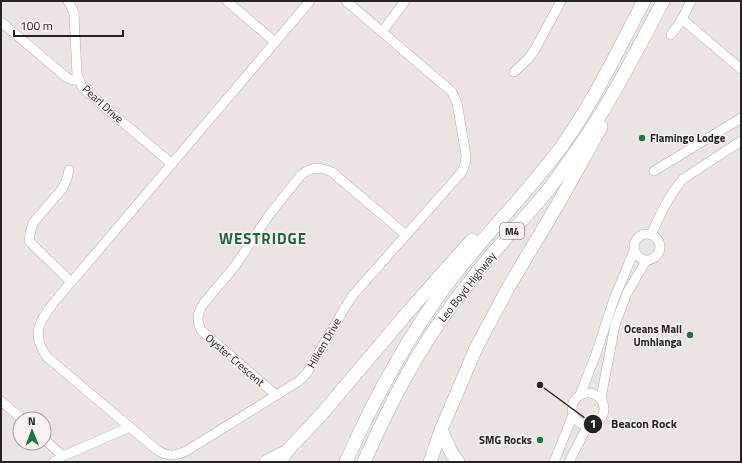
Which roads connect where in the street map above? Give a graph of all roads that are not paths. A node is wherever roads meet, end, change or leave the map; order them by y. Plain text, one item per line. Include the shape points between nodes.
1 (68, 1) edge
2 (227, 1) edge
3 (310, 1) edge
4 (346, 1) edge
5 (405, 1) edge
6 (561, 1) edge
7 (644, 1) edge
8 (665, 1) edge
9 (691, 1) edge
10 (682, 19) junction
11 (1, 22) edge
12 (382, 32) junction
13 (671, 35) dead end
14 (275, 42) junction
15 (610, 64) junction
16 (741, 69) edge
17 (514, 72) dead end
18 (79, 81) junction
19 (741, 118) edge
20 (741, 141) edge
21 (172, 164) junction
22 (69, 170) dead end
23 (654, 170) dead end
24 (406, 235) junction
25 (651, 235) junction
26 (634, 251) junction
27 (646, 261) junction
28 (71, 282) junction
29 (276, 395) junction
30 (580, 395) junction
31 (601, 398) junction
32 (1, 401) edge
33 (13, 411) edge
34 (573, 415) junction
35 (588, 425) junction
36 (130, 427) junction
37 (441, 430) junction
38 (52, 446) edge
39 (288, 451) junction
40 (63, 456) junction
41 (554, 461) edge
42 (54, 462) edge
43 (266, 462) edge
44 (280, 462) edge
45 (346, 462) edge
46 (364, 462) edge
47 (430, 462) edge
48 (458, 462) edge
49 (569, 462) edge

1 - 18 street, Pearl Drive via 75,21
2 - 14 street
3 - 14 street, Hilken Drive
4 - 12 street, Hilken Drive
5 - 12 street
6 - 17 street via 534,51
7 - 15 highway, Leo Boyd Highway / M4
8 - 37 highway via 650,38 625,84 476,348
8 - 46 highway, Leo Boyd Highway / M4 via 597,120 573,155 551,186 454,302 417,357
9 - 10 street
10 - 13 street
10 - 16 street
11 - 18 street via 66,77
12 - 24 street, Hilken Drive via 452,92 457,103 466,155 461,173
14 - 21 street, Hilken Drive
15 - 39 highway via 535,170
15 - 45 highway, Leo Boyd Highway / M4 via 562,145 535,181 479,244 424,317 376,398
18 - 21 street, Pearl Drive via 87,92
19 - 23 street
20 - 25 street via 683,179 676,187
21 - 28 street, Hilken Drive
22 - 28 street via 62,189 33,223 29,241
24 - 29 street, Hilken Drive via 350,299 307,373
24 - 29 street, Oyster Crescent via 332,172 320,168 314,168 301,176 269,215 235,266 200,308 198,321 201,330
25 - 26 street via 643,235 636,239
25 - 27 street via 658,240 660,248 657,256
26 - 27 street via 638,258
26 - 30 street
27 - 31 street via 627,292 615,325
28 - 36 street, Hilken Drive via 42,319 38,333 42,349 48,357
29 - 36 street, Hilken Drive via 181,454 162,453
30 - 31 street via 589,392
30 - 34 street via 573,402
31 - 35 street via 605,407 603,416 597,423
32 - 33 street
34 - 35 street via 579,422
34 - 41 street
35 - 49 street
36 - 40 street
37 - 47 highway
37 - 48 highway
38 - 40 street
39 - 43 highway
39 - 44 highway
40 - 42 street

